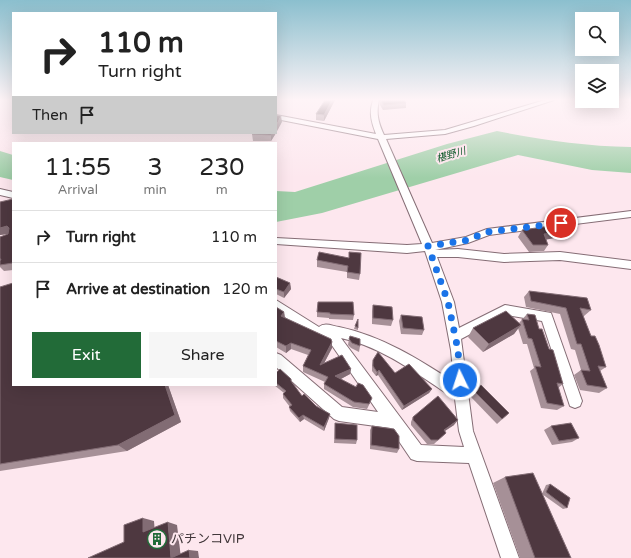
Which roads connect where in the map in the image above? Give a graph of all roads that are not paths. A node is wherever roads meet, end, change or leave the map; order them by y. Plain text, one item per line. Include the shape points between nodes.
1 (320, 126) edge
2 (377, 126) edge
3 (468, 126) edge
4 (382, 139) junction
5 (0, 192) edge
6 (12, 195) edge
7 (631, 214) edge
8 (277, 241) edge
9 (428, 246) junction
10 (631, 265) edge
11 (277, 298) edge
12 (277, 306) edge
13 (324, 329) junction
14 (455, 336) junction
15 (277, 360) edge
16 (461, 395) junction
17 (575, 401) dead end
18 (394, 422) junction
19 (473, 455) junction
20 (510, 558) edge

1 - 4 street
2 - 4 street
3 - 4 street via 445,132
4 - 9 street
5 - 6 street
7 - 9 street via 487,232 468,240
8 - 9 street via 407,249
9 - 10 street via 458,253 504,258 560,256
9 - 14 street via 448,302
11 - 13 street
12 - 13 street via 312,330 321,334
13 - 16 street via 362,338 385,348
13 - 18 street via 335,340
14 - 16 street
14 - 17 street via 505,310 547,317
15 - 18 street via 339,414
16 - 19 street via 466,432
18 - 19 street via 416,453
19 - 20 street

